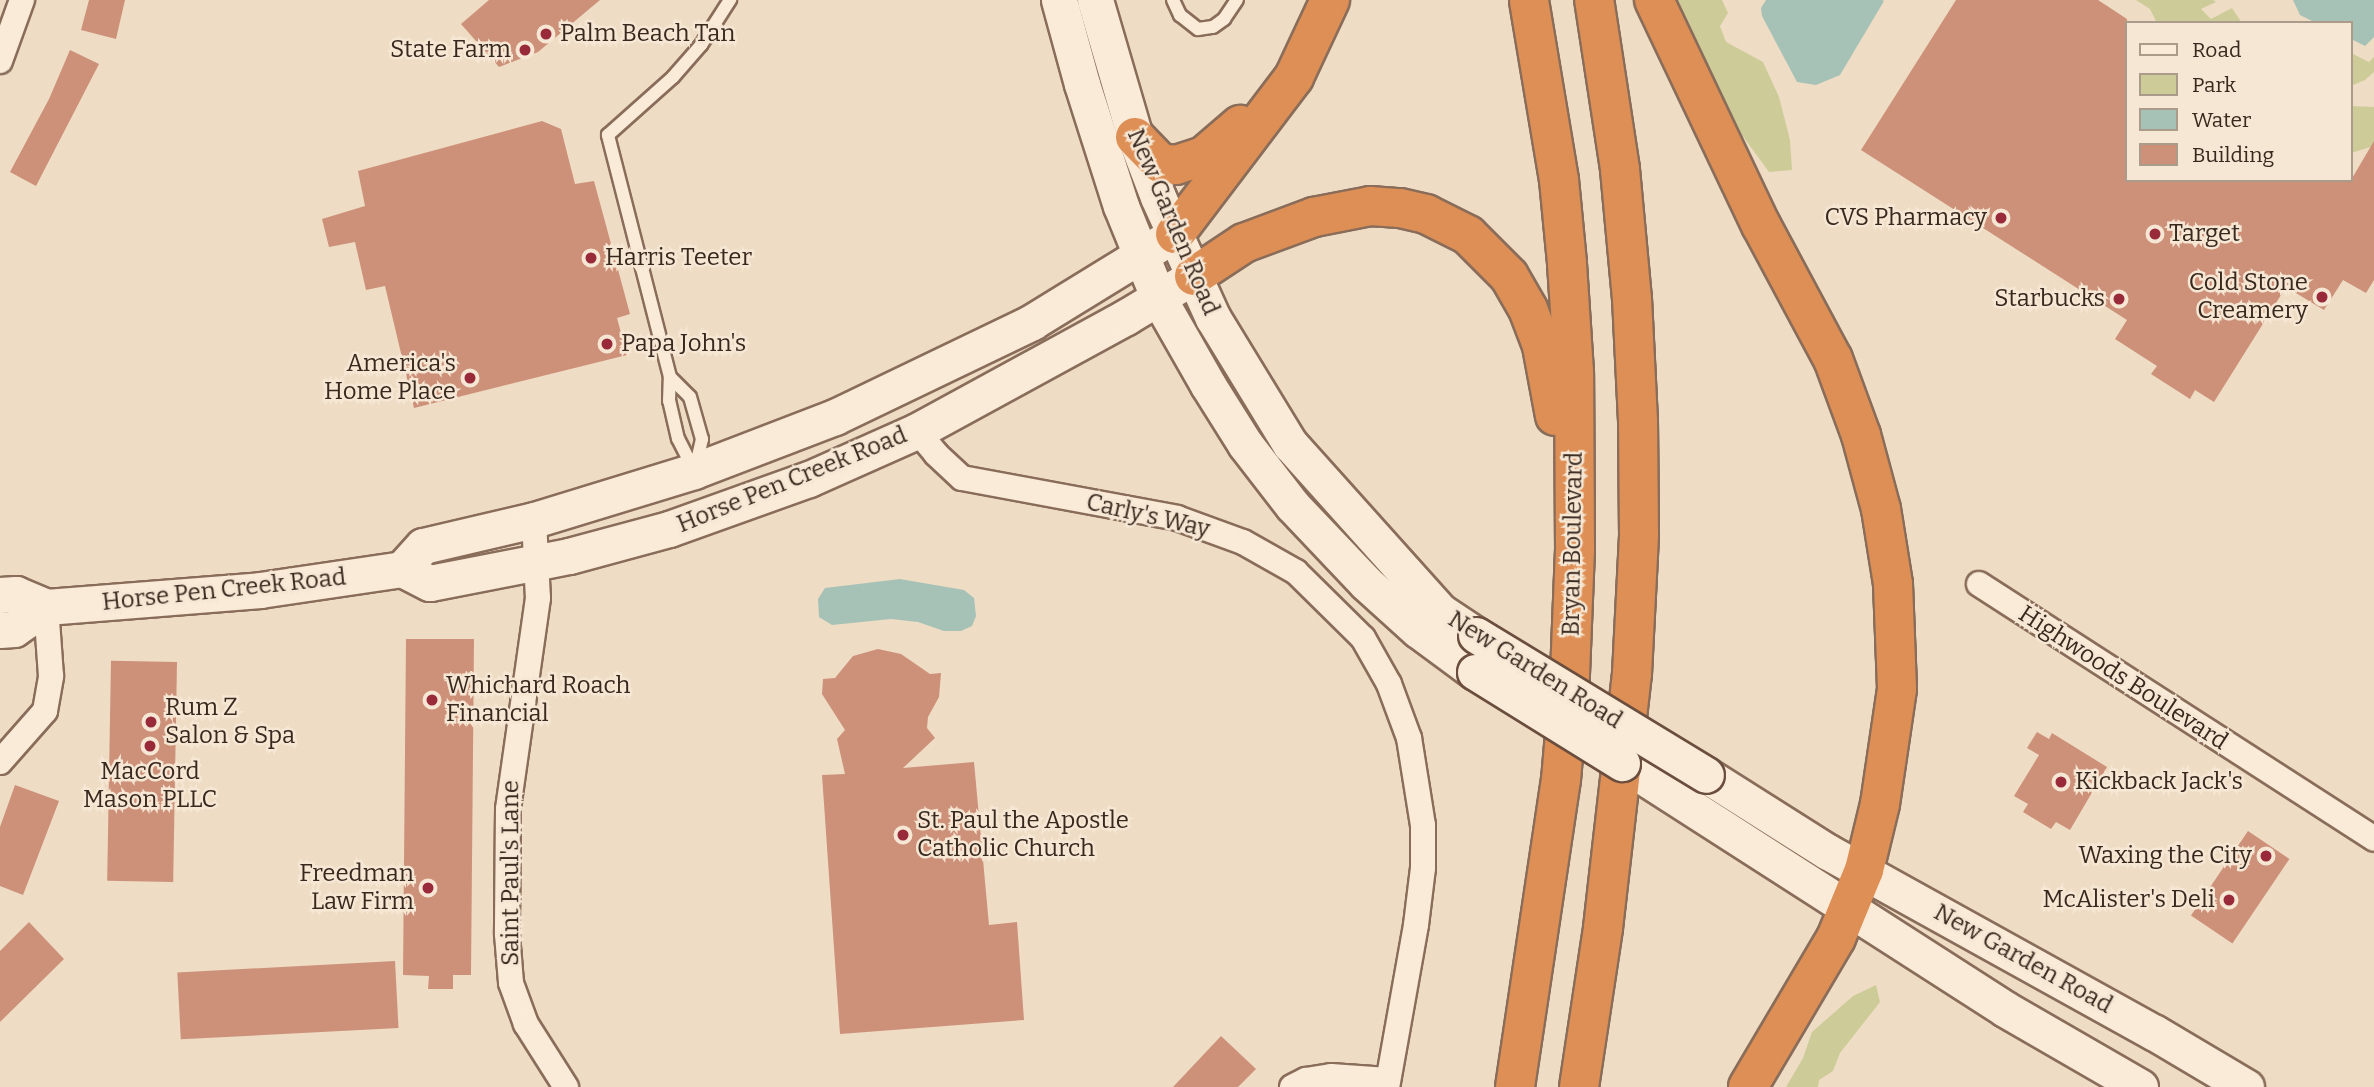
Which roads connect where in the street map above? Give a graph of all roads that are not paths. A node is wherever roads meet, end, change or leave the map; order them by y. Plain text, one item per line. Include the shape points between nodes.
1 (22, 0) edge
2 (730, 0) edge
3 (1059, 0) edge
4 (1095, 0) edge
5 (1172, 0) edge
6 (1237, 0) edge
7 (1330, 0) edge
8 (1529, 0) edge
9 (1594, 0) edge
10 (1654, 0) edge
11 (0, 61) edge
12 (1279, 98) junction
13 (1135, 137) junction
14 (1175, 234) junction
15 (1141, 257) junction
16 (1194, 276) junction
17 (1160, 299) junction
18 (670, 377) junction
19 (852, 408) junction
20 (917, 431) junction
21 (694, 471) junction
22 (739, 504) junction
23 (534, 520) junction
24 (669, 529) junction
25 (538, 563) junction
26 (402, 569) junction
27 (1979, 584) dead end
28 (0, 595) edge
29 (46, 607) junction
30 (0, 630) edge
31 (1570, 674) junction
32 (0, 762) edge
33 (2374, 839) edge
34 (1864, 870) junction
35 (1851, 908) junction
36 (1388, 1083) edge
37 (566, 1087) edge
38 (1292, 1087) edge
39 (1515, 1087) edge
40 (1579, 1087) edge
41 (1748, 1087) edge
42 (2140, 1087) edge
43 (2245, 1087) edge

1 - 11 street
2 - 18 lane via 673,77 608,135
3 - 15 main road, New Garden Road via 1098,136
4 - 13 main road, New Garden Road
5 - 6 lane via 1180,15 1198,29 1213,27 1224,19
7 - 12 highway via 1294,77
8 - 31 highway, Bryan Boulevard via 1559,180 1574,372
9 - 40 highway via 1620,169 1631,286 1639,534 1632,674 1603,928
10 - 34 highway via 1761,225 1833,359 1861,435 1881,509 1894,584 1897,689 1880,804
12 - 13 highway via 1250,115 1204,156 1184,163 1160,163
12 - 14 highway
13 - 14 main road, New Garden Road
14 - 15 main road, Horse Pen Creek Road
14 - 16 main road, New Garden Road
15 - 17 main road, New Garden Road
15 - 19 main road, Horse Pen Creek Road via 1032,322
16 - 17 main road, Horse Pen Creek Road
16 - 31 highway via 1244,243 1314,216 1370,206 1400,208 1445,222 1490,254 1528,309 1550,379
16 - 34 main road, New Garden Road, bridge via 1213,318 1290,444 1441,612
17 - 20 main road, Horse Pen Creek Road
17 - 35 main road, New Garden Road, bridge via 1245,444 1293,506 1418,630 1475,673
18 - 21 lane via 669,401 678,439
18 - 21 lane via 690,397 702,439
19 - 21 main road, Horse Pen Creek Road
19 - 22 main road via 801,452 758,474 743,491
20 - 22 main road, Horse Pen Creek Road
20 - 36 street, Carly's Way via 962,478 1177,518 1243,542 1296,572 1363,638 1389,684 1409,738 1423,825 1414,938
21 - 23 main road, Horse Pen Creek Road
21 - 24 main road via 690,502
22 - 24 main road, Horse Pen Creek Road
23 - 25 street, Saint Paul's Lane
23 - 26 main road, Horse Pen Creek Road via 423,546
24 - 25 main road, Horse Pen Creek Road
25 - 26 main road, Horse Pen Creek Road via 430,583
25 - 37 street, Saint Paul's Lane via 538,598 508,809 508,954 511,983 526,1024
26 - 29 main road, Horse Pen Creek Road via 260,590
27 - 33 street, Highwoods Boulevard
28 - 29 main road, Horse Pen Creek Road via 16,594
29 - 30 main road, Horse Pen Creek Road via 14,629
29 - 32 street via 51,676 45,711
31 - 39 highway, Bryan Boulevard via 1559,793
34 - 35 highway
34 - 43 main road, New Garden Road
35 - 41 highway
35 - 42 main road, New Garden Road via 2005,1009
36 - 38 street via 1331,1076

